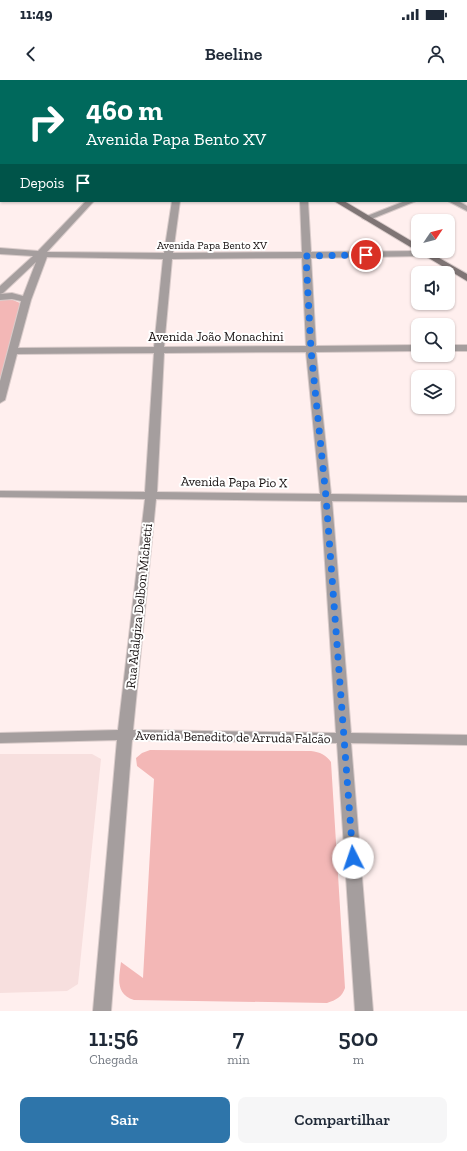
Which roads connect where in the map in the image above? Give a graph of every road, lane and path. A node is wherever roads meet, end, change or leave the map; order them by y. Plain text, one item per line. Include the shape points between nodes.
1 (89, 202) edge
2 (176, 202) edge
3 (304, 202) edge
4 (340, 202) edge
5 (409, 202) edge
6 (454, 202) edge
7 (467, 209) edge
8 (366, 218) junction
9 (411, 245) edge
10 (0, 251) edge
11 (411, 251) edge
12 (41, 254) junction
13 (168, 256) junction
14 (306, 256) junction
15 (433, 258) edge
16 (467, 278) edge
17 (0, 291) edge
18 (0, 297) edge
19 (26, 300) junction
20 (411, 348) edge
21 (455, 348) edge
22 (467, 348) edge
23 (159, 349) junction
24 (311, 350) junction
25 (13, 351) junction
26 (0, 400) edge
27 (0, 494) edge
28 (151, 495) junction
29 (326, 497) junction
30 (467, 499) edge
31 (125, 735) junction
32 (0, 738) edge
33 (345, 739) junction
34 (467, 740) edge
35 (102, 1011) edge
36 (364, 1011) edge

1 - 12 street
2 - 13 street, Rua Adalgiza Delbon Michetti
3 - 14 street
4 - 8 street
5 - 8 street
6 - 7 street
8 - 9 street
10 - 12 street, Avenida Papa Bento XV
11 - 14 street, Avenida Papa Bento XV
12 - 13 street, Avenida Papa Bento XV
12 - 17 street
12 - 19 street
13 - 14 street, Avenida Papa Bento XV
13 - 23 street, Rua Adalgiza Delbon Michetti
14 - 24 street
15 - 16 street
18 - 19 street via 12,296
19 - 25 street
20 - 24 street, Avenida João Monachini
21 - 22 street
23 - 24 street, Avenida João Monachini
23 - 25 street, Avenida João Monachini
23 - 28 street, Rua Adalgiza Delbon Michetti
24 - 29 street
25 - 26 street
27 - 28 street, Avenida Papa Pio X
28 - 29 street, Avenida Papa Pio X
28 - 31 street, Rua Adalgiza Delbon Michetti
29 - 30 street, Avenida Papa Pio X
29 - 33 street
31 - 32 street, Avenida Benedito de Arruda Falcão
31 - 33 street, Avenida Benedito de Arruda Falcão
31 - 35 street, Rua Adalgiza Delbon Michetti
33 - 34 street, Avenida Benedito de Arruda Falcão
33 - 36 street

